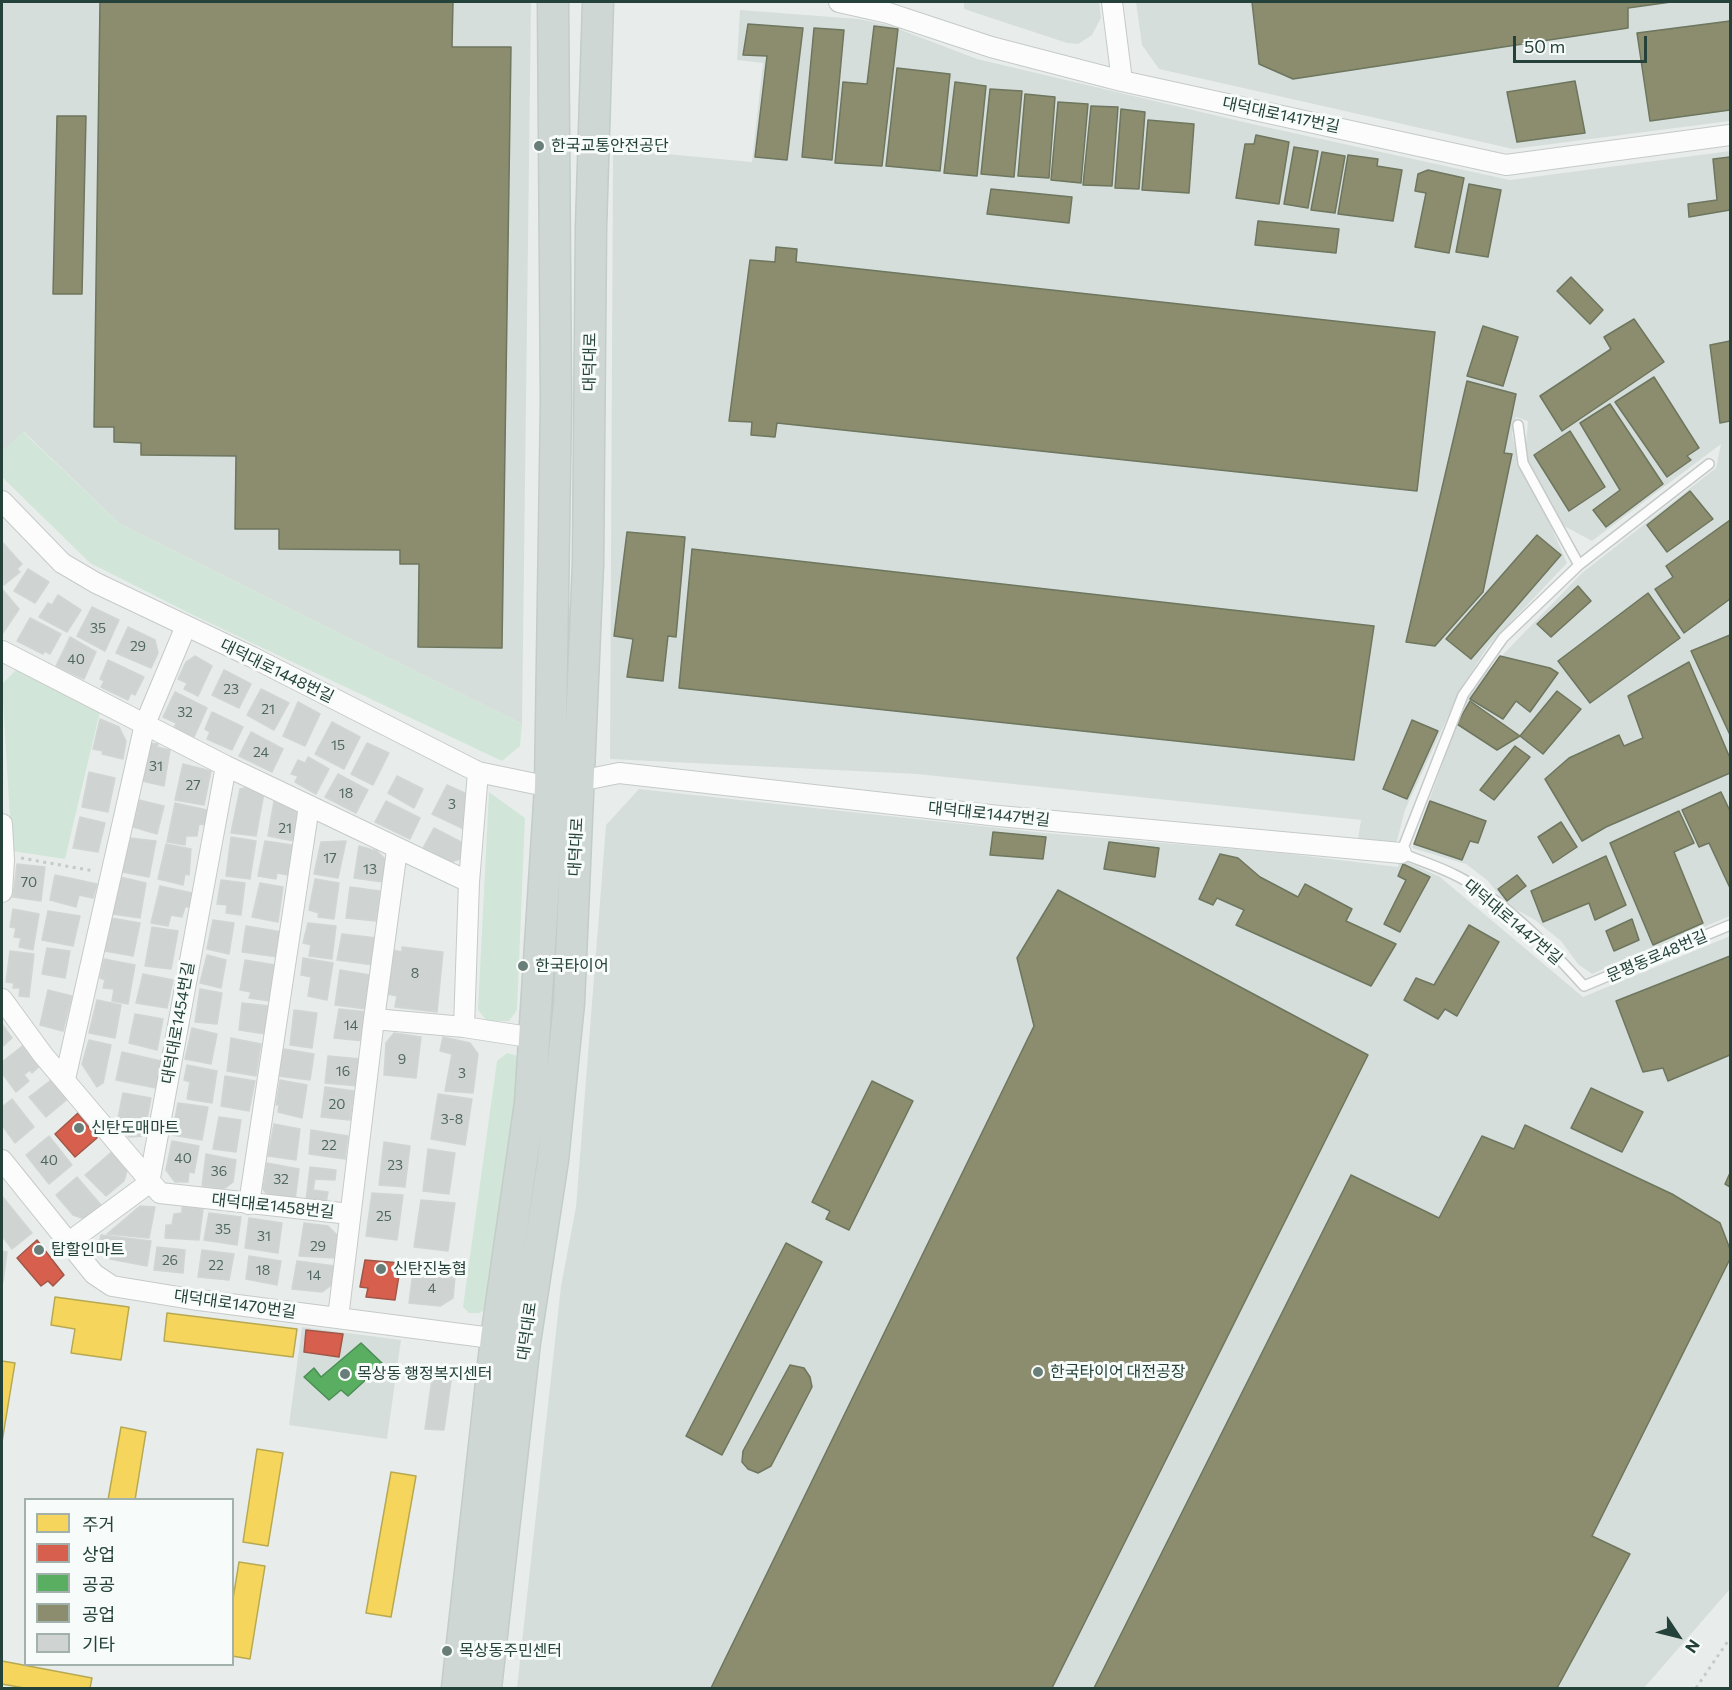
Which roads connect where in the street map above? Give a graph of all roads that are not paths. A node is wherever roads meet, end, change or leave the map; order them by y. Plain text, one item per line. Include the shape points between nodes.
1 (553, 2) edge
2 (598, 2) edge
3 (839, 2) edge
4 (1112, 2) edge
5 (1122, 81) junction
6 (1731, 135) edge
7 (1518, 425) dead end
8 (1709, 464) dead end
9 (2, 501) edge
10 (1579, 565) junction
11 (186, 626) junction
12 (2, 651) edge
13 (145, 724) junction
14 (226, 766) junction
15 (478, 772) junction
16 (565, 785) junction
17 (309, 806) junction
18 (2, 824) edge
19 (397, 850) junction
20 (1401, 853) junction
21 (6, 855) edge
22 (469, 882) junction
23 (2, 892) edge
24 (1731, 925) edge
25 (1584, 986) joint
26 (2, 999) edge
27 (374, 1019) junction
28 (464, 1027) junction
29 (535, 1038) junction
30 (64, 1079) junction
31 (2, 1160) edge
32 (149, 1183) junction
33 (249, 1204) junction
34 (350, 1214) junction
35 (69, 1242) junction
36 (338, 1318) junction
37 (511, 1340) junction
38 (457, 1689) edge
39 (486, 1689) edge

1 - 16 main road, 대덕대로 via 556,403
2 - 16 main road, 대덕대로 via 591,226 588,564
3 - 5 street, 대덕대로1417번길
4 - 5 street
5 - 6 street, 대덕대로1417번길 via 1506,165
7 - 10 lane via 1523,463
8 - 10 lane
9 - 11 street, 대덕대로1448번길 via 62,563
10 - 20 lane via 1503,638 1469,686
11 - 13 street
11 - 15 street, 대덕대로1448번길
12 - 13 street
13 - 14 street
13 - 30 street
14 - 17 street
14 - 32 street, 대덕대로1454번길
15 - 16 street, 대덕대로1448번길
15 - 22 street
16 - 20 street, 대덕대로1447번길 via 619,773 999,816
16 - 29 main road, 대덕대로
16 - 37 main road, 대덕대로 via 568,1014 553,1160
17 - 19 street
17 - 33 street
18 - 21 street
19 - 22 street
19 - 27 street
20 - 25 lane, 대덕대로1447번길 via 1454,874 1488,897 1550,948
21 - 23 street
22 - 28 street
24 - 25 lane, 문평동로48번길
26 - 30 street, 대덕대로1458번길
27 - 28 street
27 - 34 street, 대덕대로1458번길
28 - 29 street
29 - 37 main road, 대덕대로
30 - 32 street, 대덕대로1458번길
31 - 35 street, 대덕대로1470번길
32 - 33 street, 대덕대로1458번길 via 160,1193
32 - 35 street
33 - 34 street, 대덕대로1458번길
34 - 36 street
35 - 36 street, 대덕대로1470번길 via 94,1274 112,1286
36 - 37 street, 대덕대로1470번길
37 - 38 main road, 대덕대로
37 - 39 main road, 대덕대로

